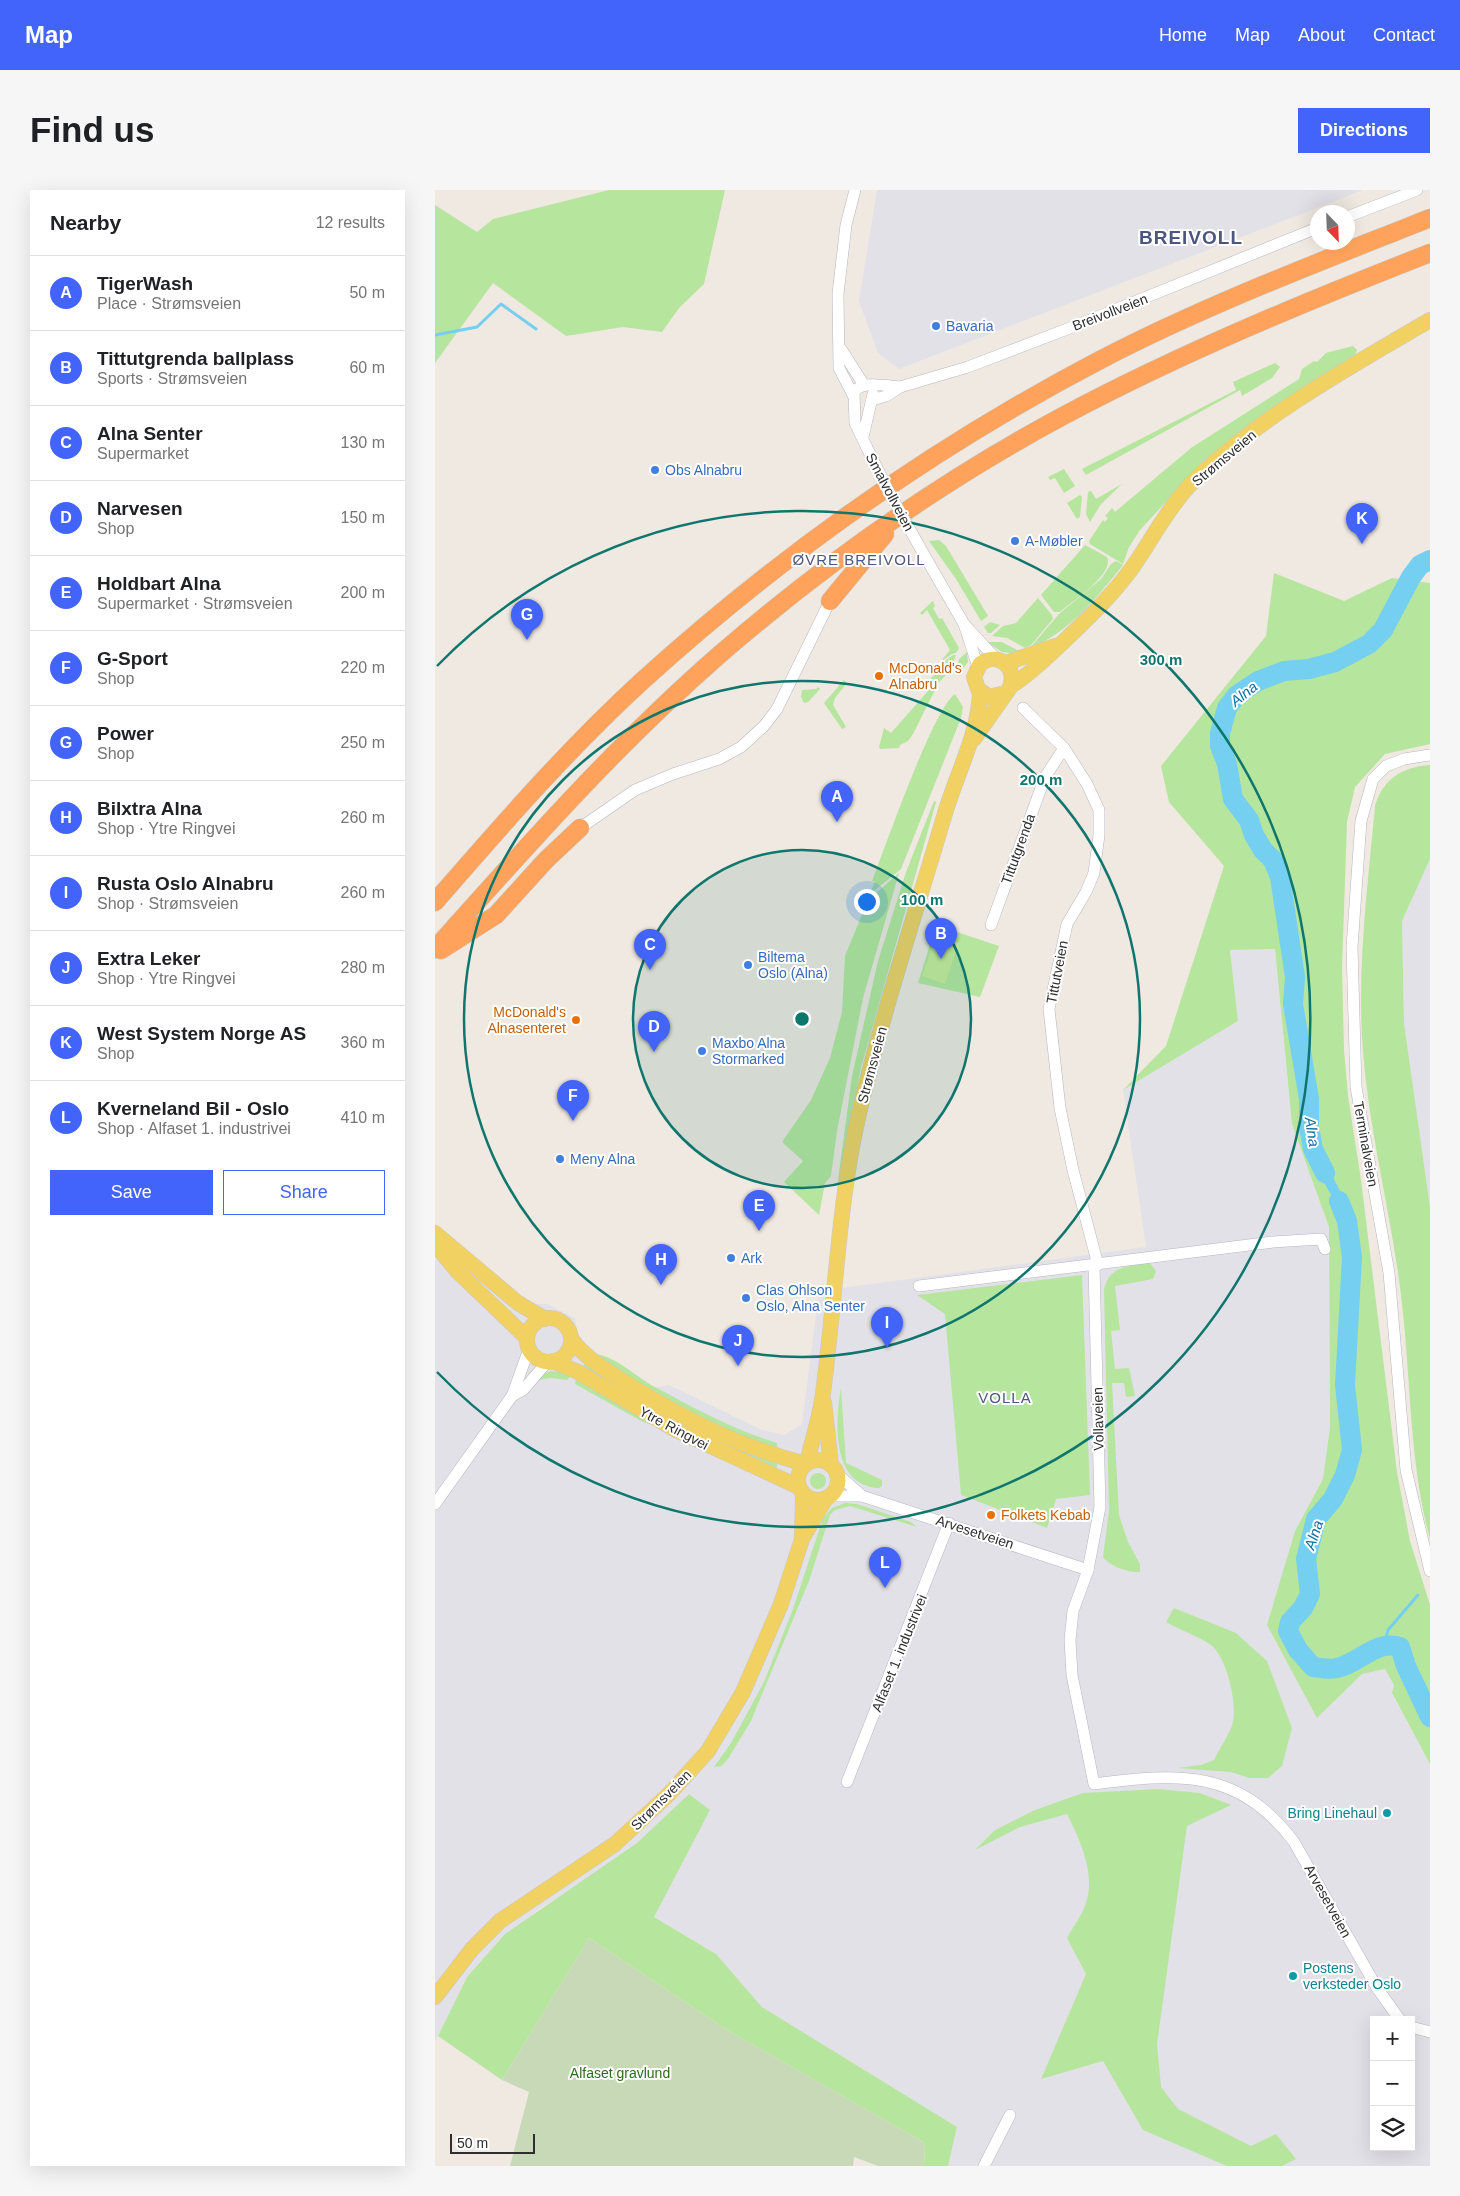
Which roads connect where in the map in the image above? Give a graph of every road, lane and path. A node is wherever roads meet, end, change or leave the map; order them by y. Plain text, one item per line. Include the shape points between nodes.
1 (855, 190) edge
2 (1417, 190) edge
3 (1355, 213) edge
4 (1430, 218) edge
5 (1310, 231) edge
6 (1430, 253) edge
7 (1430, 320) edge
8 (841, 349) junction
9 (866, 386) junction
10 (900, 387) junction
11 (854, 398) junction
12 (871, 402) junction
13 (865, 442) junction
14 (901, 516) junction
15 (830, 601) joint
16 (964, 624) junction
17 (1061, 644) junction
18 (1001, 661) junction
19 (978, 667) junction
20 (1008, 689) junction
21 (980, 691) junction
22 (1023, 708) dead end
23 (969, 745) junction
24 (1063, 748) junction
25 (1430, 755) edge
26 (580, 828) joint
27 (435, 902) edge
28 (991, 925) dead end
29 (435, 949) edge
30 (435, 954) edge
31 (435, 1233) edge
32 (435, 1244) edge
33 (1325, 1249) dead end
34 (1096, 1266) junction
35 (919, 1286) dead end
36 (545, 1318) junction
37 (571, 1338) junction
38 (528, 1343) junction
39 (551, 1361) junction
40 (512, 1396) junction
41 (823, 1396) junction
42 (806, 1464) junction
43 (834, 1470) junction
44 (801, 1490) junction
45 (863, 1496) junction
46 (828, 1497) junction
47 (435, 1504) edge
48 (949, 1523) junction
49 (802, 1538) junction
50 (1088, 1570) junction
51 (1430, 1571) edge
52 (847, 1782) dead end
53 (1267, 1812) joint
54 (435, 1997) edge
55 (1397, 2016) edge
56 (1415, 2028) edge
57 (1430, 2032) edge
58 (1010, 2115) dead end
59 (984, 2166) edge

1 - 8 street, Smalvollveien via 846,225 839,279
2 - 3 street
4 - 27 highway via 1248,292 1104,358 967,435 872,496 761,578 641,682 548,775
5 - 10 street, Breivollveien via 986,360
6 - 14 highway via 1264,319 1159,367 1039,430
7 - 17 main road, Strømsveien via 1295,403 1215,461 1172,507 1109,598
8 - 9 street, Smalvollveien
8 - 11 street, Smalvollveien via 839,368
9 - 10 street, Breivollveien
9 - 11 street via 855,389
9 - 12 street, Smalvollveien via 873,393
10 - 12 street, Breivollveien
11 - 12 street via 860,405
11 - 13 street, Smalvollveien via 855,423
12 - 13 street, Smalvollveien
13 - 16 street, Smalvollveien, bridge via 890,494
14 - 15 highway
14 - 29 highway via 790,597 720,654 666,704 598,769
15 - 26 street via 777,709 764,726 734,751 635,790
16 - 18 street, Smalvollveien
16 - 19 street, Smalvollveien
17 - 18 main road, Strømsveien
17 - 20 main road, Strømsveien
18 - 19 main road via 984,661
18 - 20 main road via 1011,671
19 - 21 main road via 974,677
20 - 21 main road via 989,696
20 - 23 main road, Strømsveien
21 - 23 main road, Strømsveien
22 - 24 street, Tittutveien
23 - 41 main road, Strømsveien via 955,780 860,1108 842,1216
24 - 28 street, Tittutgrenda via 1045,777
24 - 34 street, Tittutveien via 1087,784 1099,810 1094,873 1067,924 1049,1009 1060,1108
25 - 51 street, Terminalveien via 1386,766 1373,778 1361,821 1352,947 1356,1087 1389,1273 1406,1470
26 - 30 highway via 496,914
31 - 36 main road via 518,1303
32 - 38 main road
33 - 34 street via 1321,1239 1273,1242
34 - 35 street
34 - 50 street, Vollaveien via 1100,1507
36 - 37 main road via 561,1321
36 - 38 main road via 533,1325
37 - 39 main road via 568,1350
37 - 42 main road, Ytre Ringvei via 579,1350 604,1369 683,1418 748,1447
38 - 39 main road via 537,1358
38 - 40 street
39 - 40 street via 523,1390
39 - 44 main road, Ytre Ringvei via 578,1372 676,1430
40 - 47 street
41 - 42 main road, Strømsveien
41 - 43 main road, Strømsveien
42 - 43 main road via 817,1460
42 - 44 main road via 798,1477
43 - 45 street, Arvesetveien
43 - 46 main road via 837,1486
44 - 46 main road via 814,1499
44 - 49 main road, Strømsveien
45 - 46 street, Arvesetveien
45 - 48 street, Arvesetveien
46 - 49 main road, Strømsveien
48 - 50 street, Arvesetveien
48 - 52 street, Alfaset 1. industrivei
49 - 54 main road, Strømsveien via 781,1604 751,1676 723,1728 699,1762 615,1844 500,1921 472,1949
50 - 53 street, Vollaveien via 1073,1611 1070,1640 1072,1675 1094,1784 1155,1776 1190,1778 1231,1789 1256,1802
53 - 55 street, Arvesetveien via 1294,1842 1377,1988
56 - 57 street
58 - 59 street

